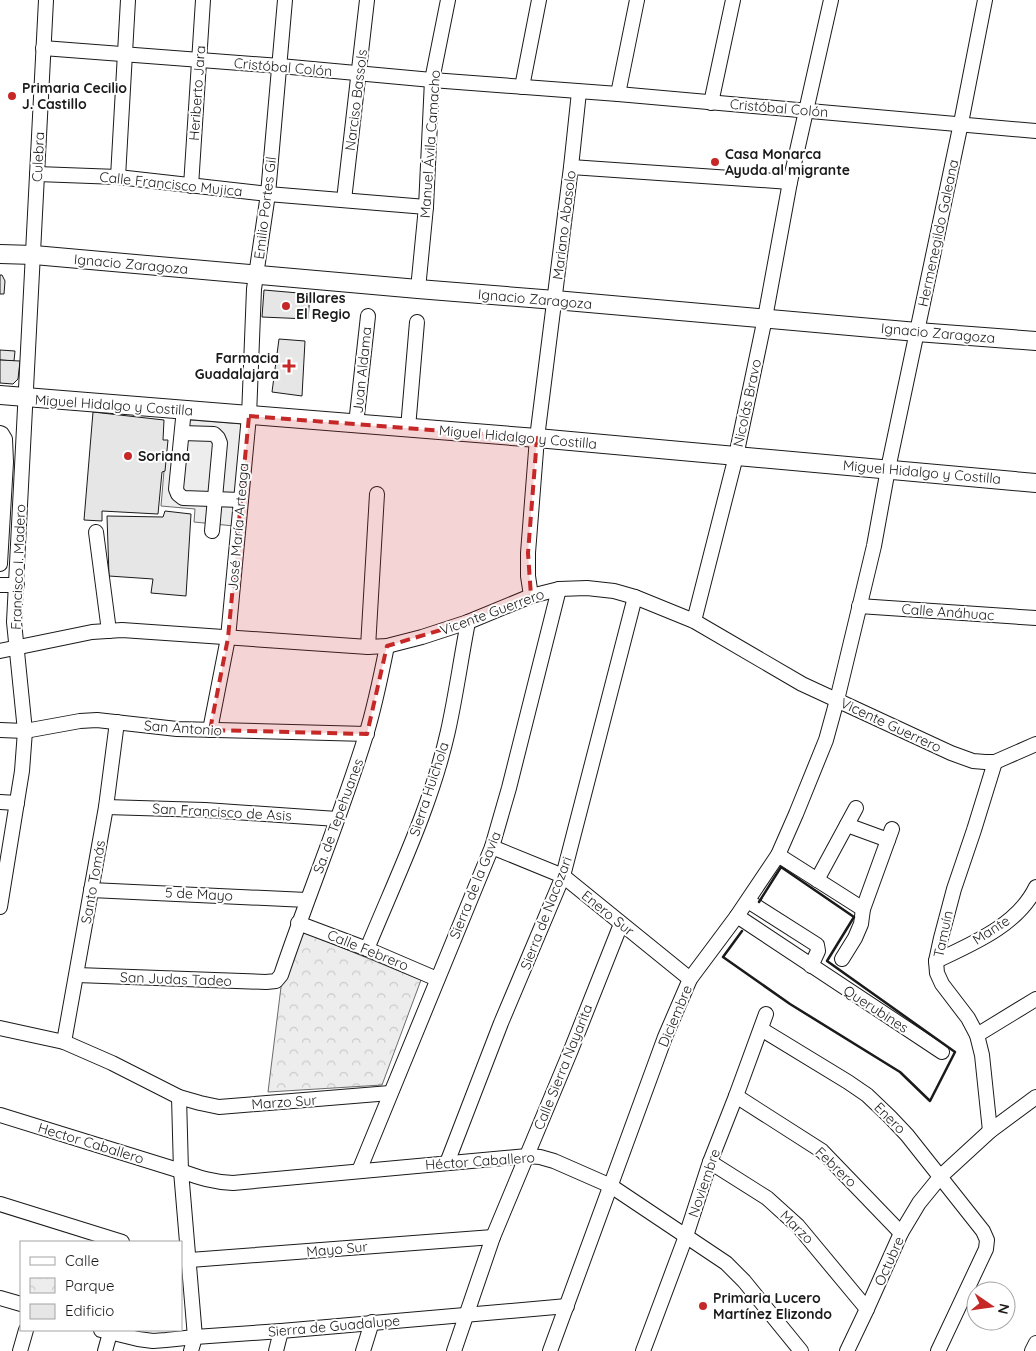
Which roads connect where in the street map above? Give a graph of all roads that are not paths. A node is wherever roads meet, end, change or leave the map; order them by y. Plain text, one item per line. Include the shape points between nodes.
1 (46, 0) edge
2 (128, 0) edge
3 (203, 0) edge
4 (286, 0) edge
5 (367, 0) edge
6 (448, 0) edge
7 (539, 0) edge
8 (637, 0) edge
9 (733, 0) edge
10 (831, 0) edge
11 (986, 0) edge
12 (44, 48) junction
13 (125, 54) junction
14 (200, 61) junction
15 (280, 66) junction
16 (359, 73) junction
17 (432, 80) junction
18 (522, 87) junction
19 (579, 92) junction
20 (618, 94) junction
21 (710, 103) junction
22 (807, 111) junction
23 (961, 123) junction
24 (1036, 131) edge
25 (571, 167) junction
26 (37, 174) junction
27 (118, 177) junction
28 (790, 182) junction
29 (191, 186) junction
30 (268, 194) junction
31 (344, 200) junction
32 (426, 207) junction
33 (0, 254) edge
34 (34, 254) junction
35 (256, 275) junction
36 (418, 290) junction
37 (555, 300) junction
38 (368, 316) dead end
39 (764, 318) junction
40 (417, 322) dead end
41 (917, 332) junction
42 (1036, 341) edge
43 (0, 395) edge
44 (26, 398) junction
45 (184, 409) junction
46 (249, 416) junction
47 (356, 424) junction
48 (408, 428) junction
49 (0, 433) edge
50 (182, 434) junction
51 (536, 438) junction
52 (736, 456) junction
53 (888, 469) junction
54 (1036, 483) edge
55 (378, 494) dead end
56 (214, 498) junction
57 (241, 500) junction
58 (212, 531) dead end
59 (96, 532) dead end
60 (0, 564) edge
61 (17, 584) junction
62 (0, 585) edge
63 (559, 589) junction
64 (531, 596) junction
65 (635, 597) junction
66 (859, 606) junction
67 (1036, 618) edge
68 (694, 621) junction
69 (468, 622) junction
70 (109, 631) junction
71 (228, 638) junction
72 (387, 646) junction
73 (368, 647) junction
74 (16, 648) junction
75 (0, 651) edge
76 (837, 700) junction
77 (117, 722) junction
78 (0, 730) edge
79 (210, 730) junction
80 (25, 731) junction
81 (367, 734) junction
82 (1036, 744) edge
83 (995, 762) junction
84 (0, 802) edge
85 (17, 803) junction
86 (106, 807) junction
87 (856, 808) dead end
88 (337, 819) junction
89 (847, 825) junction
90 (492, 847) junction
91 (778, 855) junction
92 (563, 876) junction
93 (817, 880) junction
94 (1036, 887) edge
95 (2, 888) edge
96 (92, 890) junction
97 (307, 900) junction
98 (748, 901) junction
99 (0, 907) edge
100 (863, 909) junction
101 (738, 916) junction
102 (298, 924) junction
103 (621, 924) junction
104 (367, 949) junction
105 (842, 959) dead end
106 (936, 961) junction
107 (811, 966) junction
108 (77, 975) junction
109 (437, 978) junction
110 (690, 979) junction
111 (276, 981) joint
112 (1036, 999) edge
113 (766, 1014) dead end
114 (0, 1028) edge
115 (761, 1029) junction
116 (977, 1035) junction
117 (64, 1042) junction
118 (942, 1052) dead end
119 (390, 1093) junction
120 (179, 1096) junction
121 (736, 1096) junction
122 (1036, 1097) edge
123 (0, 1115) edge
124 (990, 1131) junction
125 (527, 1156) junction
126 (710, 1162) junction
127 (447, 1163) junction
128 (182, 1171) junction
129 (359, 1171) junction
130 (941, 1176) junction
131 (611, 1186) junction
132 (0, 1204) edge
133 (901, 1233) junction
134 (686, 1236) junction
135 (493, 1237) junction
136 (119, 1241) edge
137 (186, 1259) edge
138 (0, 1298) edge
139 (20, 1304) edge
140 (567, 1306) junction
141 (867, 1309) junction
142 (465, 1315) junction
143 (372, 1322) junction
144 (26, 1331) edge
145 (106, 1331) edge
146 (281, 1331) junction
147 (196, 1337) junction
148 (1036, 1343) edge
149 (20, 1351) edge
150 (105, 1351) edge
151 (191, 1351) edge
152 (276, 1351) edge
153 (363, 1351) edge
154 (454, 1351) edge
155 (550, 1351) edge
156 (642, 1351) edge
157 (800, 1351) edge
158 (847, 1351) edge
159 (938, 1351) edge
160 (1032, 1351) edge

1 - 12 street, Culebra
2 - 13 street
3 - 14 street, Heriberto Jara
4 - 15 street, Emilio Portes Gil
5 - 16 street, Narciso Bassols
6 - 17 street, Manuel Ávila Camacho
7 - 18 street
8 - 20 street
9 - 21 street
10 - 22 street, Nicolás Bravo
11 - 23 street, Hermenegildo Galeana
12 - 13 street, Cristóbal Colón
12 - 26 street, Culebra
13 - 14 street, Cristóbal Colón
13 - 27 street
14 - 15 street, Cristóbal Colón
14 - 29 street, Heriberto Jara
15 - 16 street, Cristóbal Colón
15 - 30 street, Emilio Portes Gil
16 - 17 street, Cristóbal Colón
16 - 31 street, Narciso Bassols
17 - 18 street, Cristóbal Colón
17 - 32 street, Manuel Ávila Camacho
18 - 19 street, Cristóbal Colón
19 - 20 street, Cristóbal Colón
19 - 25 street, Mariano Abasolo
20 - 21 street, Cristóbal Colón
21 - 22 street, Cristóbal Colón
22 - 23 street, Cristóbal Colón
22 - 28 street, Nicolás Bravo
23 - 24 street, Cristóbal Colón
23 - 41 street, Hermenegildo Galeana
25 - 28 street
25 - 37 street, Mariano Abasolo
26 - 27 street, Calle Francisco Mujica
26 - 34 street, Culebra
27 - 29 street, Calle Francisco Mujica
28 - 39 street, Nicolás Bravo
29 - 30 street, Calle Francisco Mujica
30 - 31 street, Calle Francisco Mujica
30 - 35 street, Emilio Portes Gil
31 - 32 street, Calle Francisco Mujica
32 - 36 street, Manuel Ávila Camacho
33 - 34 main road, Ignacio Zaragoza
34 - 35 main road, Ignacio Zaragoza
34 - 44 street, Francisco I. Madero
35 - 36 main road, Ignacio Zaragoza
35 - 46 street, Emilio Portes Gil
36 - 37 main road, Ignacio Zaragoza
37 - 39 main road, Ignacio Zaragoza
37 - 51 street, Mariano Abasolo
38 - 47 street, Juan Aldama
39 - 41 main road, Ignacio Zaragoza
39 - 52 street, Nicolás Bravo
40 - 48 street
41 - 42 main road, Ignacio Zaragoza
41 - 53 street, Hermenegildo Galeana
43 - 44 main road, Miguel Hidalgo y Costilla
44 - 45 main road, Miguel Hidalgo y Costilla
44 - 61 street, Francisco I. Madero
45 - 46 main road, Miguel Hidalgo y Costilla
45 - 50 street
46 - 47 main road, Miguel Hidalgo y Costilla
46 - 57 street, José María Arteaga
47 - 48 main road, Miguel Hidalgo y Costilla
48 - 51 main road, Miguel Hidalgo y Costilla
49 - 60 street via 5,439 6,462
50 - 56 street via 178,494 183,498
50 - 56 street via 214,434 218,438
51 - 52 main road, Miguel Hidalgo y Costilla
51 - 64 street, Mariano Abasolo via 528,553
52 - 53 main road, Miguel Hidalgo y Costilla
52 - 68 street, Nicolás Bravo
53 - 54 main road, Miguel Hidalgo y Costilla
53 - 66 street, Hermenegildo Galeana
55 - 73 street
56 - 57 street
56 - 58 street
57 - 71 street, José María Arteaga
59 - 70 street
61 - 62 street
61 - 74 street, Francisco I. Madero
63 - 64 street, Vicente Guerrero
63 - 65 street, Vicente Guerrero via 614,590
63 - 90 street, Sierra de la Gavia
64 - 69 street, Vicente Guerrero
65 - 68 street, Vicente Guerrero
65 - 92 street, Sierra de Nacozari
66 - 67 street, Calle Anáhuac
66 - 76 street, Hermenegildo Galeana
68 - 76 street, Vicente Guerrero via 802,684
69 - 72 street, Vicente Guerrero
69 - 104 street, Sierra Huichola via 438,769 420,822
70 - 71 street, Vicente Guerrero
70 - 74 street, Vicente Guerrero
71 - 73 street, Vicente Guerrero
71 - 79 street, José María Arteaga
72 - 73 street, Vicente Guerrero
72 - 81 street, Sa. de Tepehuanes
74 - 75 street, Vicente Guerrero
74 - 80 street, Francisco I. Madero
76 - 83 street, Vicente Guerrero via 951,753 973,761
76 - 91 street, Diciembre via 826,740
77 - 79 street, San Antonio
77 - 80 street, San Antonio via 80,721
77 - 86 street, Santo Tomás
78 - 80 street, San Antonio
79 - 81 street, San Antonio
80 - 85 street, Francisco I. Madero
81 - 88 street, Sa. de Tepehuanes
82 - 83 street, Vicente Guerrero
83 - 106 street, Tamuín via 954,889
84 - 85 street
85 - 95 street, Francisco I. Madero
86 - 88 street, San Francisco de Asis
86 - 96 street, Santo Tomás
87 - 89 street
88 - 97 street, Sa. de Tepehuanes
89 - 93 street
89 - 100 street via 890,834
90 - 92 street, Enero Sur
90 - 109 street, Sierra de la Gavia
91 - 93 street
91 - 98 street, Diciembre
92 - 103 street, Enero Sur
92 - 127 street, Sierra de Nacozari
93 - 100 street
94 - 106 street, Mante via 1018,912 1002,925
95 - 99 street, Francisco I. Madero
96 - 97 street, 5 de Mayo
96 - 108 street, Santo Tomás
97 - 102 street, Sa. de Tepehuanes
98 - 101 street, Diciembre
98 - 107 street via 817,946 818,952
100 - 105 street via 861,924
101 - 107 street, Querubines
101 - 110 street, Diciembre
102 - 104 street, Calle Febrero
102 - 111 street, Sa. de Tepehuanes via 281,975
103 - 110 street, Enero Sur
103 - 125 street, Calle Sierra Nayarita
104 - 109 street, Calle Febrero
106 - 116 street, Tamuín via 942,984
107 - 118 street, Querubines
108 - 111 street, San Judas Tadeo
108 - 117 street, Santo Tomás
109 - 119 street, Sierra de la Gavia
110 - 131 street, Diciembre via 665,1037
112 - 116 street
113 - 115 street, Noviembre
114 - 117 street, Marzo Sur
115 - 121 street, Noviembre
115 - 130 street, Enero via 867,1095 907,1135
116 - 124 street, Tamuín
117 - 120 street, Marzo Sur
119 - 120 street, Marzo Sur via 219,1107
119 - 129 street, Sierra de la Gavia
120 - 128 street
121 - 126 street, Noviembre
121 - 133 street, Febrero via 822,1151
122 - 124 street, Octubre
123 - 128 street, Hector Caballero
124 - 130 street, Octubre
125 - 127 street, Héctor Caballero
125 - 131 street, Héctor Caballero via 554,1161
125 - 135 street, Calle Sierra Nayarita
126 - 134 street, Noviembre
126 - 141 street, Marzo via 767,1198 798,1226
127 - 129 street, Héctor Caballero
128 - 129 street, Héctor Caballero via 201,1179 233,1183
128 - 137 street
130 - 133 street, Octubre
130 - 159 street, Enero via 988,1240
131 - 134 street, Héctor Caballero
131 - 140 street, Diciembre
132 - 136 street
133 - 141 street, Octubre
134 - 156 street, Noviembre
134 - 157 street, Héctor Caballero via 726,1263 744,1281
135 - 137 street, Mayo Sur
135 - 142 street, Calle Sierra Nayarita
137 - 147 street
138 - 139 street
140 - 142 street, Sierra de Guadalupe
140 - 155 street, Diciembre
141 - 158 street, Octubre
142 - 143 street, Sierra de Guadalupe
142 - 154 street, Calle Sierra Nayarita
143 - 146 street, Sierra de Guadalupe
143 - 153 street
144 - 149 street
145 - 147 street, Sierra de Guadalupe via 153,1341
145 - 150 street
146 - 147 street, Sierra de Guadalupe
146 - 152 street
147 - 151 street
148 - 160 street

